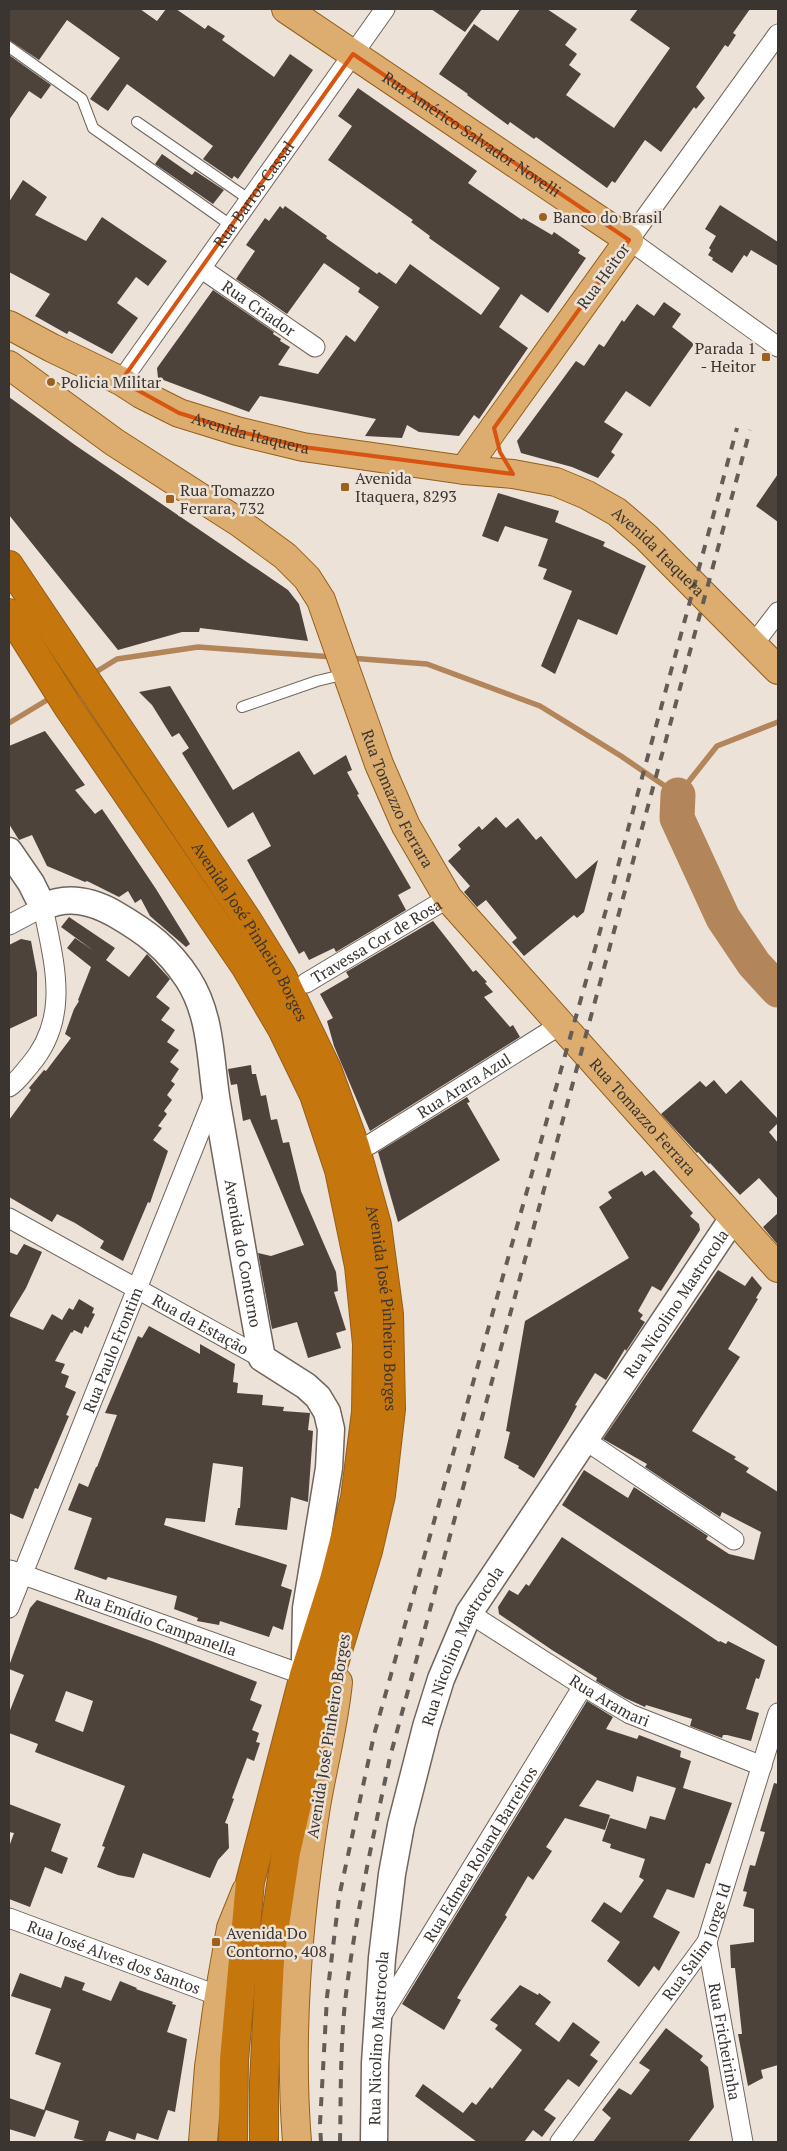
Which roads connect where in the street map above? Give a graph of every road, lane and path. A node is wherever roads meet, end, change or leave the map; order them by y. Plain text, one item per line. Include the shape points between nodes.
1 (286, 9) edge
2 (385, 9) edge
3 (778, 34) edge
4 (9, 47) edge
5 (353, 54) junction
6 (137, 122) dead end
7 (250, 200) junction
8 (232, 226) junction
9 (629, 240) junction
10 (202, 268) junction
11 (9, 325) edge
12 (315, 347) dead end
13 (778, 347) edge
14 (9, 365) edge
15 (121, 381) junction
16 (494, 428) junction
17 (464, 470) junction
18 (513, 474) junction
19 (9, 565) edge
20 (778, 612) edge
21 (9, 613) edge
22 (754, 645) junction
23 (346, 670) junction
24 (778, 670) edge
25 (242, 708) dead end
26 (9, 851) edge
27 (448, 898) junction
28 (43, 907) junction
29 (9, 925) edge
30 (306, 982) dead end
31 (560, 1025) junction
32 (9, 1088) edge
33 (216, 1093) junction
34 (368, 1145) dead end
35 (9, 1218) edge
36 (733, 1218) junction
37 (778, 1268) edge
38 (136, 1288) junction
39 (262, 1358) junction
40 (585, 1440) junction
41 (734, 1540) dead end
42 (15, 1572) edge
43 (9, 1608) edge
44 (469, 1613) junction
45 (341, 1640) junction
46 (304, 1675) junction
47 (583, 1686) junction
48 (778, 1713) edge
49 (775, 1741) edge
50 (762, 1766) junction
51 (250, 1882) junction
52 (9, 1918) edge
53 (707, 1942) junction
54 (219, 1996) junction
55 (378, 2021) junction
56 (209, 2067) junction
57 (189, 2142) edge
58 (203, 2142) edge
59 (233, 2142) edge
60 (264, 2142) edge
61 (297, 2142) edge
62 (374, 2142) edge
63 (560, 2142) edge
64 (743, 2142) edge

1 - 5 main road, Rua Américo Salvador Novelli
2 - 5 street, Rua Barros Cassal
3 - 9 street, Rua Heitor
4 - 8 lane via 82,99 93,128
5 - 7 street, Rua Barros Cassal
5 - 9 main road, Rua Américo Salvador Novelli
6 - 7 lane
7 - 8 street, Rua Barros Cassal
8 - 10 street, Rua Barros Cassal
9 - 13 street, Rua Américo Salvador Novelli
9 - 16 main road, Rua Heitor
10 - 12 street, Rua Criador
10 - 15 street, Rua Barros Cassal
11 - 15 main road, Avenida Itaquera
14 - 23 main road, Rua Tomazzo Ferrara via 114,442 285,556 307,578 322,600
15 - 17 main road, Avenida Itaquera via 179,413 237,431 303,447
16 - 17 main road, Rua Heitor
16 - 18 main road via 500,452
17 - 18 main road, Avenida Itaquera
18 - 22 main road, Avenida Itaquera via 556,482 617,512
19 - 45 highway, Avenida José Pinheiro Borges via 282,976 327,1069 355,1146 377,1226 390,1314 391,1409 381,1495
20 - 22 street
21 - 46 highway, Avenida José Pinheiro Borges via 68,707 189,882 282,1029 314,1096 339,1170 359,1266 367,1344 366,1412 355,1498 334,1580
22 - 24 main road, Avenida Itaquera
23 - 25 lane
23 - 27 main road, Rua Tomazzo Ferrara via 379,764 406,826
26 - 28 street
27 - 30 street, Travessa Cor de Rosa
27 - 31 main road, Rua Tomazzo Ferrara
28 - 29 street
28 - 32 street via 54,958 57,997 52,1026 37,1057
28 - 33 street, Avenida do Contorno via 60,900 79,900 106,909 144,930 168,952 189,980 203,1010 210,1038
31 - 34 street, Rua Arara Azul
31 - 36 main road, Rua Tomazzo Ferrara
33 - 38 street, Rua Paulo Frontim
33 - 39 street, Avenida do Contorno
35 - 38 street, Rua da Estação
36 - 37 main road, Rua Tomazzo Ferrara
36 - 40 street, Rua Nicolino Mastrocola
38 - 39 street, Rua da Estação
38 - 42 street, Rua Paulo Frontim
39 - 46 street via 318,1397 327,1412 331,1430 306,1608
40 - 41 street
40 - 44 street, Rua Nicolino Mastrocola
42 - 43 street, Rua Paulo Frontim
42 - 46 street, Rua Emídio Campanella
44 - 47 street, Rua Aramari
44 - 55 street, Rua Nicolino Mastrocola via 441,1679 401,1825 382,1958
45 - 60 highway via 314,1730 286,1852 270,1958
45 - 61 main road, Avenida José Pinheiro Borges via 337,1692 304,1884 294,1984 293,2086
46 - 51 highway, Avenida José Pinheiro Borges
47 - 50 street, Rua Aramari via 630,1714
47 - 55 street, Rua Edmea Roland Barreiros
48 - 49 street, Rua Salim Jorge Id
49 - 50 street, Rua Salim Jorge Id
50 - 53 street, Rua Salim Jorge Id
51 - 54 main road, Avenida José Pinheiro Borges via 231,1928
51 - 59 highway via 234,2060
52 - 54 street, Rua José Alves dos Santos
53 - 63 street, Rua Salim Jorge Id
53 - 64 street, Rua Fricheirinha
54 - 56 main road, Avenida José Pinheiro Borges
55 - 62 street, Rua Nicolino Mastrocola
56 - 57 street
56 - 58 main road, Avenida José Pinheiro Borges

